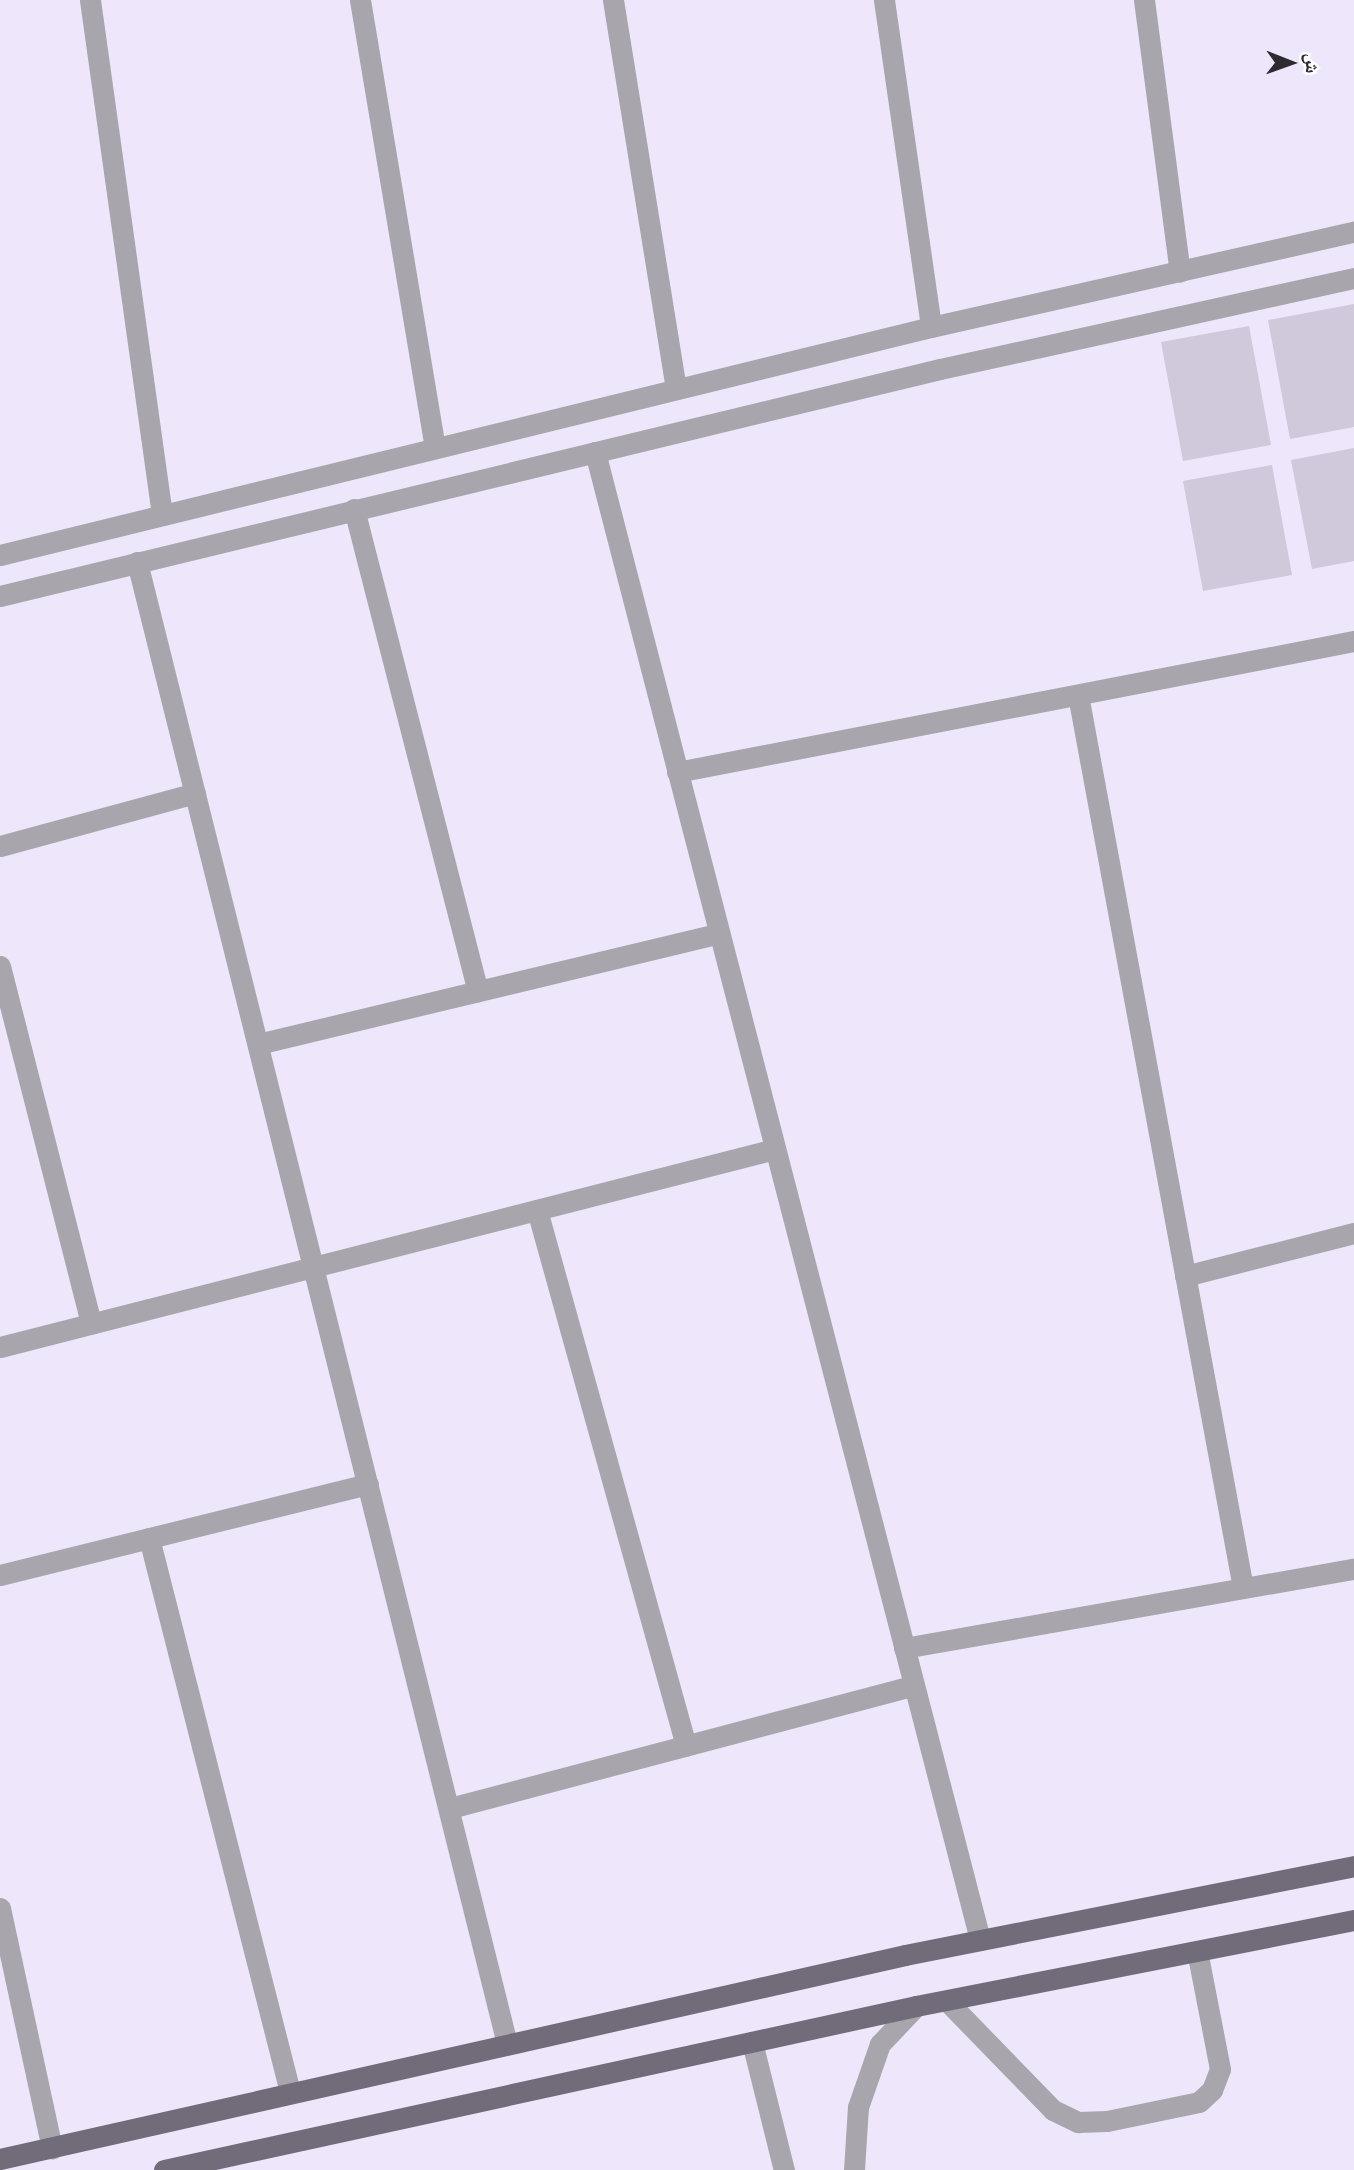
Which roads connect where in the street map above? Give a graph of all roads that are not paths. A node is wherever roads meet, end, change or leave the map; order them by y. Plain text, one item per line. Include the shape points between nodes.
1 (90, 0) edge
2 (360, 0) edge
3 (613, 0) edge
4 (884, 0) edge
5 (1144, 0) edge
6 (1354, 233) edge
7 (1180, 272) junction
8 (1354, 278) edge
9 (931, 327) junction
10 (676, 389) junction
11 (435, 448) junction
12 (595, 452) junction
13 (354, 509) junction
14 (162, 514) junction
15 (0, 555) edge
16 (137, 562) junction
17 (0, 596) edge
18 (1354, 641) edge
19 (1078, 695) junction
20 (677, 772) junction
21 (195, 793) junction
22 (0, 846) edge
23 (719, 933) junction
24 (0, 966) edge
25 (478, 991) junction
26 (258, 1044) junction
27 (775, 1149) junction
28 (537, 1210) junction
29 (1354, 1233) edge
30 (314, 1267) junction
31 (1185, 1276) junction
32 (92, 1324) junction
33 (0, 1347) edge
34 (368, 1484) junction
35 (149, 1538) junction
36 (1354, 1569) edge
37 (0, 1575) edge
38 (1243, 1588) junction
39 (904, 1648) junction
40 (914, 1686) junction
41 (685, 1746) junction
42 (450, 1808) junction
43 (1354, 1866) edge
44 (0, 1908) edge
45 (1354, 1920) edge
46 (980, 1940) junction
47 (1196, 1951) junction
48 (947, 2001) junction
49 (916, 2006) junction
50 (752, 2042) junction
51 (507, 2044) junction
52 (290, 2092) junction
53 (52, 2148) junction
54 (0, 2159) edge
55 (163, 2170) edge
56 (784, 2170) edge
57 (854, 2170) edge

1 - 14 street
2 - 11 street
3 - 10 street
4 - 9 street
5 - 7 street
6 - 7 street
7 - 9 street
8 - 12 street
9 - 10 street
10 - 11 street
11 - 14 street
12 - 13 street
12 - 20 street
13 - 16 street
13 - 25 street
14 - 15 street
16 - 17 street
16 - 21 street
18 - 19 street
19 - 20 street
19 - 31 street
20 - 23 street
21 - 22 street
21 - 26 street
23 - 25 street
23 - 27 street
24 - 32 street
25 - 26 street
26 - 30 street
27 - 28 street
27 - 39 street
28 - 30 street
28 - 41 street
29 - 31 street
30 - 32 street
30 - 34 street
31 - 38 street
32 - 33 street
34 - 35 street
34 - 42 street
35 - 37 street
35 - 52 street
36 - 38 street
38 - 39 street
39 - 40 street
40 - 41 street
40 - 46 street
41 - 42 street
42 - 51 street
43 - 46 main road
44 - 53 street
45 - 47 main road
46 - 51 main road
47 - 48 main road
47 - 48 street via 1220,2069 1212,2090 1199,2102 1120,2118 1078,2122 1053,2110
48 - 49 main road
49 - 50 main road
49 - 57 street via 880,2043 858,2107
50 - 55 main road
50 - 56 street
51 - 52 main road
52 - 53 main road
53 - 54 main road

